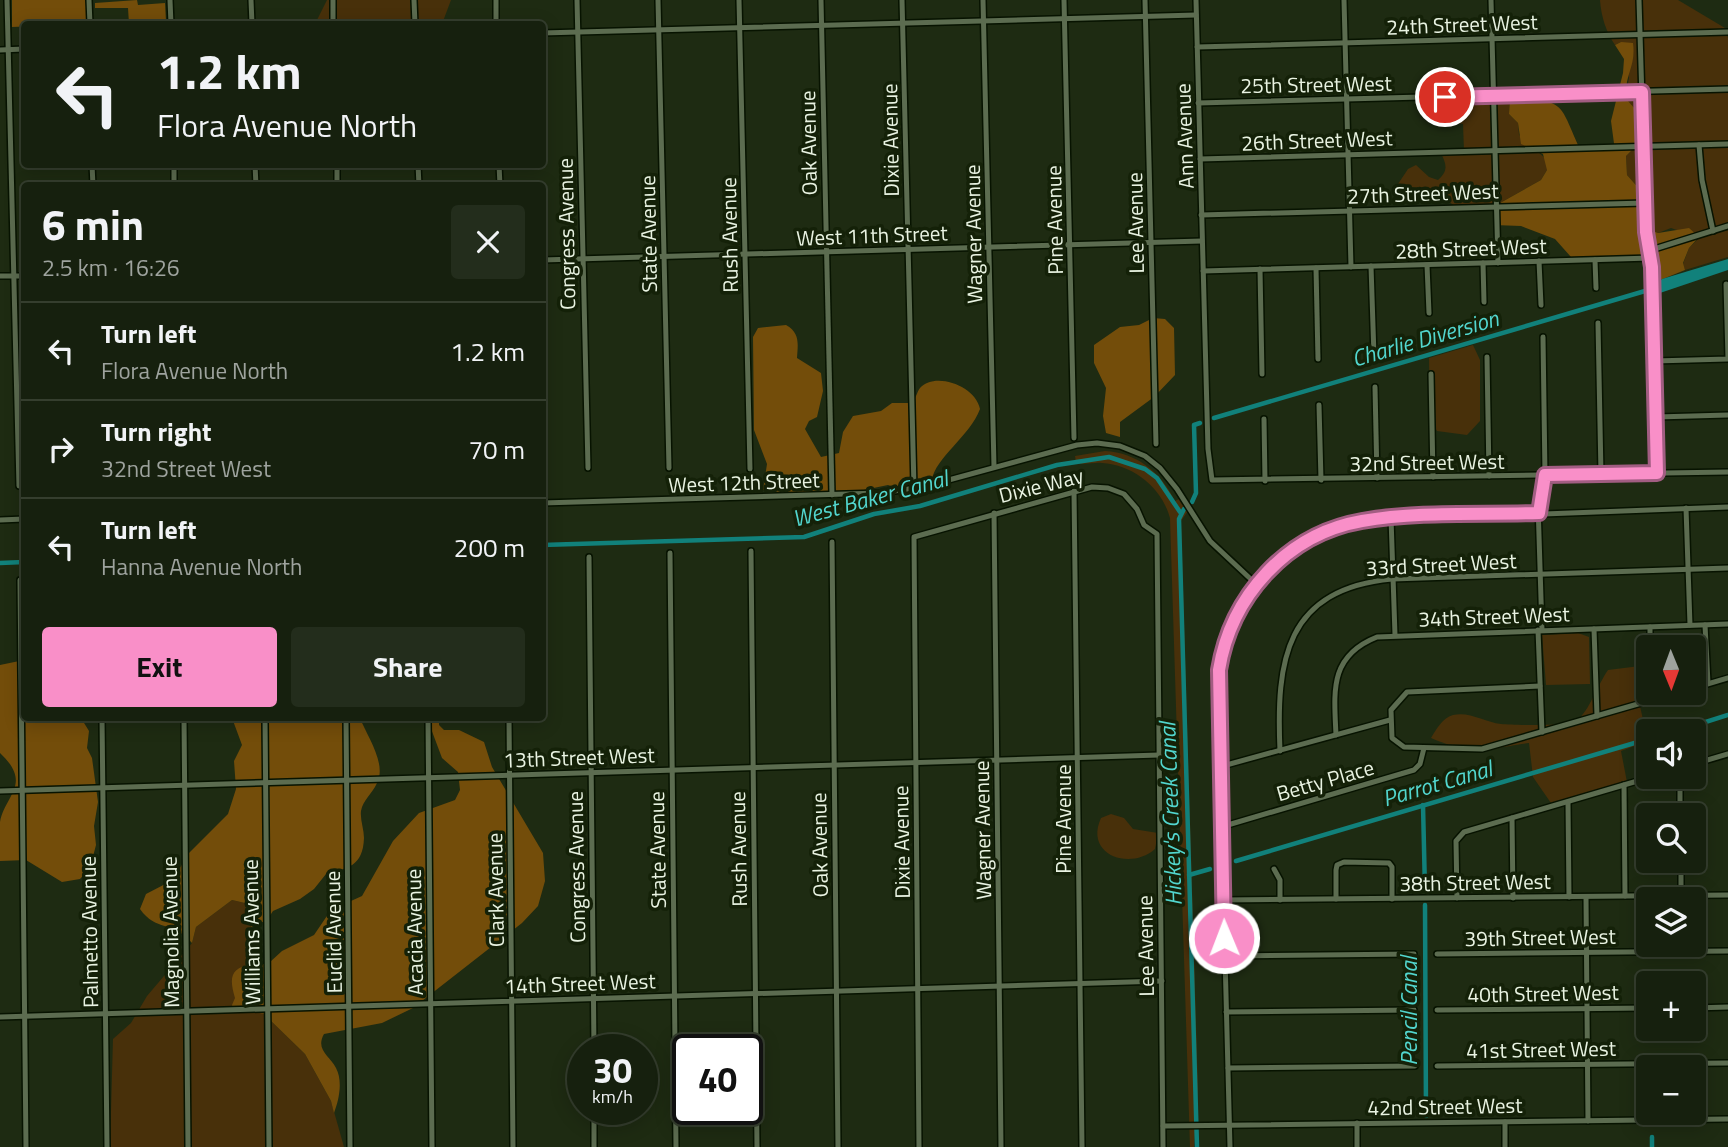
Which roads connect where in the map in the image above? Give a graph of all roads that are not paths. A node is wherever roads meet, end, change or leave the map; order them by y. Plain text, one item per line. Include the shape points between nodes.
1 (8, 0) edge
2 (89, 0) edge
3 (170, 0) edge
4 (251, 0) edge
5 (333, 0) edge
6 (415, 0) edge
7 (496, 0) edge
8 (577, 0) edge
9 (658, 0) edge
10 (739, 0) edge
11 (821, 0) edge
12 (902, 0) edge
13 (983, 0) edge
14 (1064, 0) edge
15 (1145, 0) edge
16 (1196, 0) edge
17 (1343, 0) edge
18 (1491, 0) edge
19 (1639, 0) edge
20 (1196, 15) junction
21 (1146, 16) junction
22 (1064, 19) junction
23 (90, 21) edge
24 (171, 21) edge
25 (252, 21) edge
26 (333, 21) edge
27 (415, 21) edge
28 (496, 21) edge
29 (984, 21) junction
30 (903, 23) junction
31 (821, 25) junction
32 (740, 28) junction
33 (659, 30) junction
34 (578, 32) junction
35 (1728, 32) edge
36 (546, 33) edge
37 (1640, 35) junction
38 (1492, 39) junction
39 (1345, 43) junction
40 (1197, 47) junction
41 (9, 49) junction
42 (21, 49) edge
43 (0, 50) edge
44 (1728, 89) edge
45 (1642, 92) junction
46 (1494, 95) junction
47 (1346, 99) junction
48 (1198, 103) junction
49 (1728, 144) edge
50 (1699, 145) junction
51 (1643, 147) junction
52 (1495, 151) junction
53 (1348, 155) junction
54 (1200, 159) junction
55 (1645, 203) junction
56 (1497, 207) junction
57 (1349, 211) junction
58 (1201, 215) junction
59 (1728, 226) edge
60 (1713, 231) junction
61 (1202, 242) junction
62 (1152, 243) junction
63 (1070, 245) junction
64 (989, 247) junction
65 (908, 250) junction
66 (1650, 250) junction
67 (827, 252) junction
68 (745, 254) junction
69 (664, 256) junction
70 (583, 258) junction
71 (1651, 258) junction
72 (546, 260) edge
73 (1595, 260) junction
74 (1539, 261) junction
75 (1483, 263) junction
76 (1498, 263) junction
77 (1427, 265) junction
78 (1371, 266) junction
79 (1351, 267) junction
80 (1315, 268) junction
81 (1260, 269) junction
82 (1203, 271) junction
83 (21, 275) edge
84 (0, 276) edge
85 (14, 276) junction
86 (1726, 284) dead end
87 (1596, 288) dead end
88 (1484, 302) dead end
89 (1541, 305) dead end
90 (1429, 313) dead end
91 (1598, 323) dead end
92 (1543, 337) dead end
93 (1374, 356) dead end
94 (1487, 357) dead end
95 (1318, 359) dead end
96 (1728, 359) edge
97 (1654, 361) junction
98 (1262, 374) dead end
99 (1432, 374) dead end
100 (1375, 387) dead end
101 (1320, 405) dead end
102 (1728, 415) edge
103 (1656, 417) junction
104 (1264, 419) dead end
105 (1074, 438) dead end
106 (1156, 444) dead end
107 (994, 467) junction
108 (588, 468) dead end
109 (669, 468) dead end
110 (750, 469) dead end
111 (1728, 472) edge
112 (1657, 473) junction
113 (1601, 474) junction
114 (1545, 475) junction
115 (1489, 476) junction
116 (1433, 477) junction
117 (1377, 478) junction
118 (1212, 480) joint
119 (1321, 480) junction
120 (1265, 481) junction
121 (19, 485) dead end
122 (914, 488) junction
123 (1074, 491) junction
124 (832, 495) junction
125 (546, 503) edge
126 (1728, 507) edge
127 (1686, 508) junction
128 (993, 513) junction
129 (1539, 513) junction
130 (1391, 518) junction
131 (21, 519) edge
132 (0, 520) edge
133 (1157, 534) joint
134 (914, 537) joint
135 (832, 542) dead end
136 (751, 551) dead end
137 (670, 553) dead end
138 (589, 557) dead end
139 (1728, 568) edge
140 (1689, 569) junction
141 (1541, 574) junction
142 (1392, 579) junction
143 (20, 580) dead end
144 (1256, 584) junction
145 (1728, 624) edge
146 (1690, 625) junction
147 (1705, 625) junction
148 (1650, 627) junction
149 (1594, 629) junction
150 (1540, 630) junction
151 (1395, 635) junction
152 (1650, 635) edge
153 (1728, 678) edge
154 (1708, 683) joint
155 (21, 685) edge
156 (1540, 686) junction
157 (1636, 702) edge
158 (1597, 716) junction
159 (1390, 720) junction
160 (21, 721) edge
161 (102, 721) edge
162 (184, 721) edge
163 (265, 721) edge
164 (346, 721) edge
165 (428, 721) edge
166 (509, 721) edge
167 (1542, 732) junction
168 (1336, 735) junction
169 (1423, 748) junction
170 (1280, 751) junction
171 (1728, 754) edge
172 (1159, 755) junction
173 (1078, 757) junction
174 (997, 760) junction
175 (1706, 760) edge
176 (916, 762) junction
177 (834, 765) junction
178 (753, 767) junction
179 (1219, 767) junction
180 (672, 770) junction
181 (591, 772) junction
182 (510, 774) junction
183 (428, 776) junction
184 (347, 779) junction
185 (1636, 781) edge
186 (266, 782) junction
187 (184, 784) junction
188 (1624, 785) junction
189 (103, 787) junction
190 (22, 790) junction
191 (0, 791) edge
192 (1568, 802) junction
193 (1512, 818) junction
194 (1221, 827) junction
195 (1274, 869) dead end
196 (1706, 895) edge
197 (1728, 895) edge
198 (1625, 896) junction
199 (1636, 896) edge
200 (1569, 897) junction
201 (1586, 897) junction
202 (1457, 898) junction
203 (1513, 898) junction
204 (1336, 899) junction
205 (1392, 899) junction
206 (1223, 900) junction
207 (1280, 900) junction
208 (1728, 951) edge
209 (1587, 953) junction
210 (1413, 954) dead end
211 (1437, 954) dead end
212 (1224, 956) junction
213 (1162, 981) junction
214 (1080, 984) junction
215 (999, 986) junction
216 (918, 989) junction
217 (836, 991) junction
218 (755, 994) junction
219 (674, 996) junction
220 (593, 998) junction
221 (512, 1001) junction
222 (430, 1003) junction
223 (349, 1006) junction
224 (1706, 1007) edge
225 (1728, 1007) edge
226 (268, 1008) junction
227 (1636, 1008) edge
228 (1587, 1009) junction
229 (1414, 1010) dead end
230 (1437, 1010) dead end
231 (187, 1011) junction
232 (1226, 1012) junction
233 (105, 1014) junction
234 (0, 1017) edge
235 (24, 1017) junction
236 (594, 1034) edge
237 (1728, 1063) edge
238 (1588, 1065) junction
239 (1415, 1066) dead end
240 (1437, 1066) dead end
241 (1228, 1068) junction
242 (1728, 1119) edge
243 (1588, 1121) junction
244 (1505, 1122) junction
245 (1357, 1123) junction
246 (1229, 1124) junction
247 (594, 1125) edge
248 (1163, 1126) junction
249 (26, 1147) edge
250 (107, 1147) edge
251 (188, 1147) edge
252 (269, 1147) edge
253 (350, 1147) edge
254 (432, 1147) edge
255 (513, 1147) edge
256 (594, 1147) edge
257 (676, 1147) edge
258 (757, 1147) edge
259 (838, 1147) edge
260 (919, 1147) edge
261 (1001, 1147) edge
262 (1082, 1147) edge
263 (1163, 1147) edge
264 (1230, 1147) edge
265 (1357, 1147) edge
266 (1505, 1147) edge

1 - 41 street
2 - 23 street
3 - 24 street
4 - 25 street
5 - 26 street
6 - 27 street
7 - 28 street
8 - 34 street, Congress Avenue
9 - 33 street, State Avenue
10 - 32 street, Rush Avenue
11 - 31 street, Oak Avenue
12 - 30 street, Dixie Avenue
13 - 29 street, Wagner Avenue
14 - 22 street, Pine Avenue
15 - 21 street, Lee Avenue
16 - 20 street, Ann Avenue
17 - 39 street
18 - 38 street
19 - 37 street
20 - 21 street
20 - 40 street, Ann Avenue
21 - 22 street
21 - 62 street, Lee Avenue
22 - 29 street
22 - 63 street, Pine Avenue
29 - 30 street
29 - 64 street, Wagner Avenue
30 - 31 street
30 - 65 street, Dixie Avenue
31 - 32 street
31 - 67 street, Oak Avenue
32 - 33 street
32 - 68 street, Rush Avenue
33 - 34 street
33 - 69 street, State Avenue
34 - 36 street
34 - 70 street, Congress Avenue
35 - 37 street, 24th Street West
37 - 38 street, 24th Street West
37 - 45 street
38 - 39 street, 24th Street West
38 - 46 street
39 - 40 street, 24th Street West
39 - 47 street
40 - 48 street, Ann Avenue
41 - 42 street
41 - 43 street
41 - 85 street
44 - 45 street, 25th Street West
45 - 46 street, 25th Street West
45 - 51 street
46 - 47 street, 25th Street West
46 - 52 street
47 - 48 street, 25th Street West
47 - 53 street
48 - 54 street, Ann Avenue
49 - 50 street, 26th Street West
50 - 51 street, 26th Street West
50 - 60 street
51 - 52 street, 26th Street West
51 - 55 street
52 - 53 street, 26th Street West
52 - 56 street
53 - 54 street, 26th Street West
53 - 57 street
54 - 58 street, Ann Avenue
55 - 56 street, 27th Street West
55 - 66 street
56 - 57 street, 27th Street West
56 - 76 street
57 - 58 street, 27th Street West
57 - 79 street
58 - 61 street, Ann Avenue
59 - 60 street
60 - 66 street
61 - 62 street, West 11th Street
61 - 82 street, Ann Avenue
62 - 63 street, West 11th Street
62 - 106 street, Lee Avenue
63 - 64 street, West 11th Street
63 - 105 street, Pine Avenue
64 - 65 street, West 11th Street
64 - 107 street, Wagner Avenue
65 - 67 street, West 11th Street
65 - 122 street, Dixie Avenue
66 - 71 street
67 - 68 street, West 11th Street
67 - 124 street, Oak Avenue
68 - 69 street, West 11th Street
68 - 110 street, Rush Avenue
69 - 70 street, West 11th Street
69 - 109 street, State Avenue
70 - 72 street, West 11th Street
70 - 108 street, Congress Avenue
71 - 73 street, 28th Street West
71 - 97 street
73 - 74 street, 28th Street West
73 - 87 street
74 - 76 street, 28th Street West
74 - 89 street
75 - 76 street, 28th Street West
75 - 77 street, 28th Street West
75 - 88 street
77 - 78 street, 28th Street West
77 - 90 street
78 - 79 street, 28th Street West
78 - 93 street
79 - 80 street, 28th Street West
80 - 81 street, 28th Street West
80 - 95 street
81 - 82 street, 28th Street West
81 - 98 street
82 - 118 street, Ann Avenue
83 - 85 street
84 - 85 street
85 - 121 street
86 - 96 street
91 - 113 street
92 - 114 street
94 - 115 street
96 - 97 street
97 - 103 street
99 - 116 street
100 - 117 street
101 - 119 street
102 - 103 street
103 - 112 street
104 - 120 street
107 - 122 street, West 12th Street
107 - 144 street, West 12th Street via 1091,443 1137,452 1166,474 1210,541
111 - 112 street, 32nd Street West
112 - 113 street, 32nd Street West
113 - 114 street, 32nd Street West
114 - 115 street, 32nd Street West
114 - 129 street
115 - 116 street, 32nd Street West
116 - 117 street, 32nd Street West
117 - 119 street, 32nd Street West
118 - 120 street, 32nd Street West
119 - 120 street, 32nd Street West
122 - 124 street, West 12th Street
123 - 128 street, Dixie Way
123 - 133 street, Dixie Way via 1104,487 1120,492 1134,503 1144,525
123 - 173 street, Pine Avenue
124 - 125 street, West 12th Street
126 - 127 street
127 - 129 street
127 - 140 street
128 - 134 street, Dixie Way
128 - 174 street, Wagner Avenue
129 - 130 street
129 - 141 street
130 - 142 street
130 - 144 street via 1353,523 1319,535 1289,552
131 - 132 street
133 - 172 street, Lee Avenue
134 - 176 street, Dixie Avenue
135 - 177 street, Oak Avenue
136 - 178 street, Rush Avenue
137 - 180 street, State Avenue
138 - 181 street, Congress Avenue
139 - 140 street, 33rd Street West
140 - 141 street, 33rd Street West
140 - 146 street
141 - 142 street, 33rd Street West
141 - 150 street
142 - 151 street
142 - 170 street, 33rd Street West via 1341,591 1315,609 1297,631 1284,656 1279,682
143 - 155 street
144 - 179 street via 1231,627 1220,663
145 - 147 street, 34th Street West
146 - 147 street, 34th Street West
146 - 148 street, 34th Street West
147 - 154 street
148 - 149 street, 34th Street West
148 - 152 street
149 - 150 street, 34th Street West
149 - 158 street
150 - 151 street, 34th Street West
150 - 156 street
151 - 168 street, 34th Street West via 1361,645 1342,665 1335,689
153 - 154 street
156 - 159 street via 1411,691 1395,702
156 - 167 street
157 - 158 street
158 - 167 street
159 - 168 street
159 - 169 street via 1395,742
160 - 190 street
161 - 189 street, Palmetto Avenue
162 - 187 street, Magnolia Avenue
163 - 186 street, Williams Avenue
164 - 184 street, Euclid Avenue
165 - 183 street, Acacia Avenue
166 - 182 street, Clark Avenue
167 - 169 street via 1482,749
168 - 170 street
169 - 194 street, Betty Place via 1414,770
170 - 179 street
171 - 175 street
172 - 173 street, 13th Street West
172 - 213 street, Lee Avenue
173 - 174 street, 13th Street West
173 - 214 street, Pine Avenue
174 - 176 street, 13th Street West
174 - 215 street, Wagner Avenue
176 - 177 street, 13th Street West
176 - 216 street, Dixie Avenue
177 - 178 street, 13th Street West
177 - 217 street, Oak Avenue
178 - 180 street, 13th Street West
178 - 218 street, Rush Avenue
179 - 194 street
180 - 181 street, 13th Street West
180 - 219 street, State Avenue
181 - 182 street, 13th Street West
181 - 220 street, Congress Avenue
182 - 183 street, 13th Street West
182 - 221 street, Clark Avenue
183 - 184 street, 13th Street West
183 - 222 street, Acacia Avenue
184 - 186 street, 13th Street West
184 - 223 street, Euclid Avenue
185 - 188 street
186 - 187 street, 13th Street West
186 - 226 street, Williams Avenue
187 - 189 street, 13th Street West
187 - 231 street, Magnolia Avenue
188 - 192 street
188 - 198 street
189 - 190 street, 13th Street West
189 - 233 street, Palmetto Avenue
190 - 191 street, 13th Street West
190 - 235 street
192 - 193 street
192 - 200 street
193 - 202 street via 1458,836
193 - 203 street
194 - 206 street
195 - 207 street via 1280,880
196 - 197 street, 38th Street West
198 - 199 street, 38th Street West
198 - 201 street, 38th Street West
200 - 201 street, 38th Street West
200 - 203 street, 38th Street West
201 - 209 street
202 - 203 street, 38th Street West
202 - 205 street, 38th Street West
204 - 205 street, 38th Street West
204 - 205 street via 1337,866 1344,862 1389,863
204 - 207 street, 38th Street West
206 - 207 street, 38th Street West
206 - 212 street
208 - 209 street, 39th Street West
209 - 211 street, 39th Street West
209 - 228 street
210 - 212 street
212 - 232 street
213 - 214 street, 14th Street West
213 - 248 street, Lee Avenue
214 - 215 street, 14th Street West
214 - 262 street, Pine Avenue
215 - 216 street, 14th Street West
215 - 261 street, Wagner Avenue
216 - 217 street, 14th Street West
216 - 260 street, Dixie Avenue
217 - 218 street, 14th Street West
217 - 259 street, Oak Avenue
218 - 219 street, 14th Street West
218 - 258 street, Rush Avenue
219 - 220 street, 14th Street West
219 - 257 street, State Avenue
220 - 221 street, 14th Street West
220 - 236 street, Congress Avenue
221 - 222 street, 14th Street West
221 - 255 street, Clark Avenue
222 - 223 street, 14th Street West
222 - 254 street, Acacia Avenue
223 - 226 street, 14th Street West
223 - 253 street, Euclid Avenue
224 - 225 street
226 - 231 street, 14th Street West
226 - 252 street, Williams Avenue
227 - 228 street, 40th Street West
228 - 230 street, 40th Street West
228 - 238 street
229 - 232 street
231 - 233 street, 14th Street West
231 - 251 street, Magnolia Avenue
232 - 241 street
233 - 235 street, 14th Street West
233 - 250 street, Palmetto Avenue
234 - 235 street, 14th Street West
235 - 249 street
237 - 238 street, 41st Street West
238 - 240 street, 41st Street West
238 - 243 street
239 - 241 street
241 - 246 street
242 - 243 street, 42nd Street West
243 - 244 street, 42nd Street West
244 - 245 street, 42nd Street West
244 - 266 street
245 - 246 street, 42nd Street West
245 - 265 street
246 - 248 street, 42nd Street West
246 - 264 street
247 - 256 street
248 - 263 street, Lee Avenue

